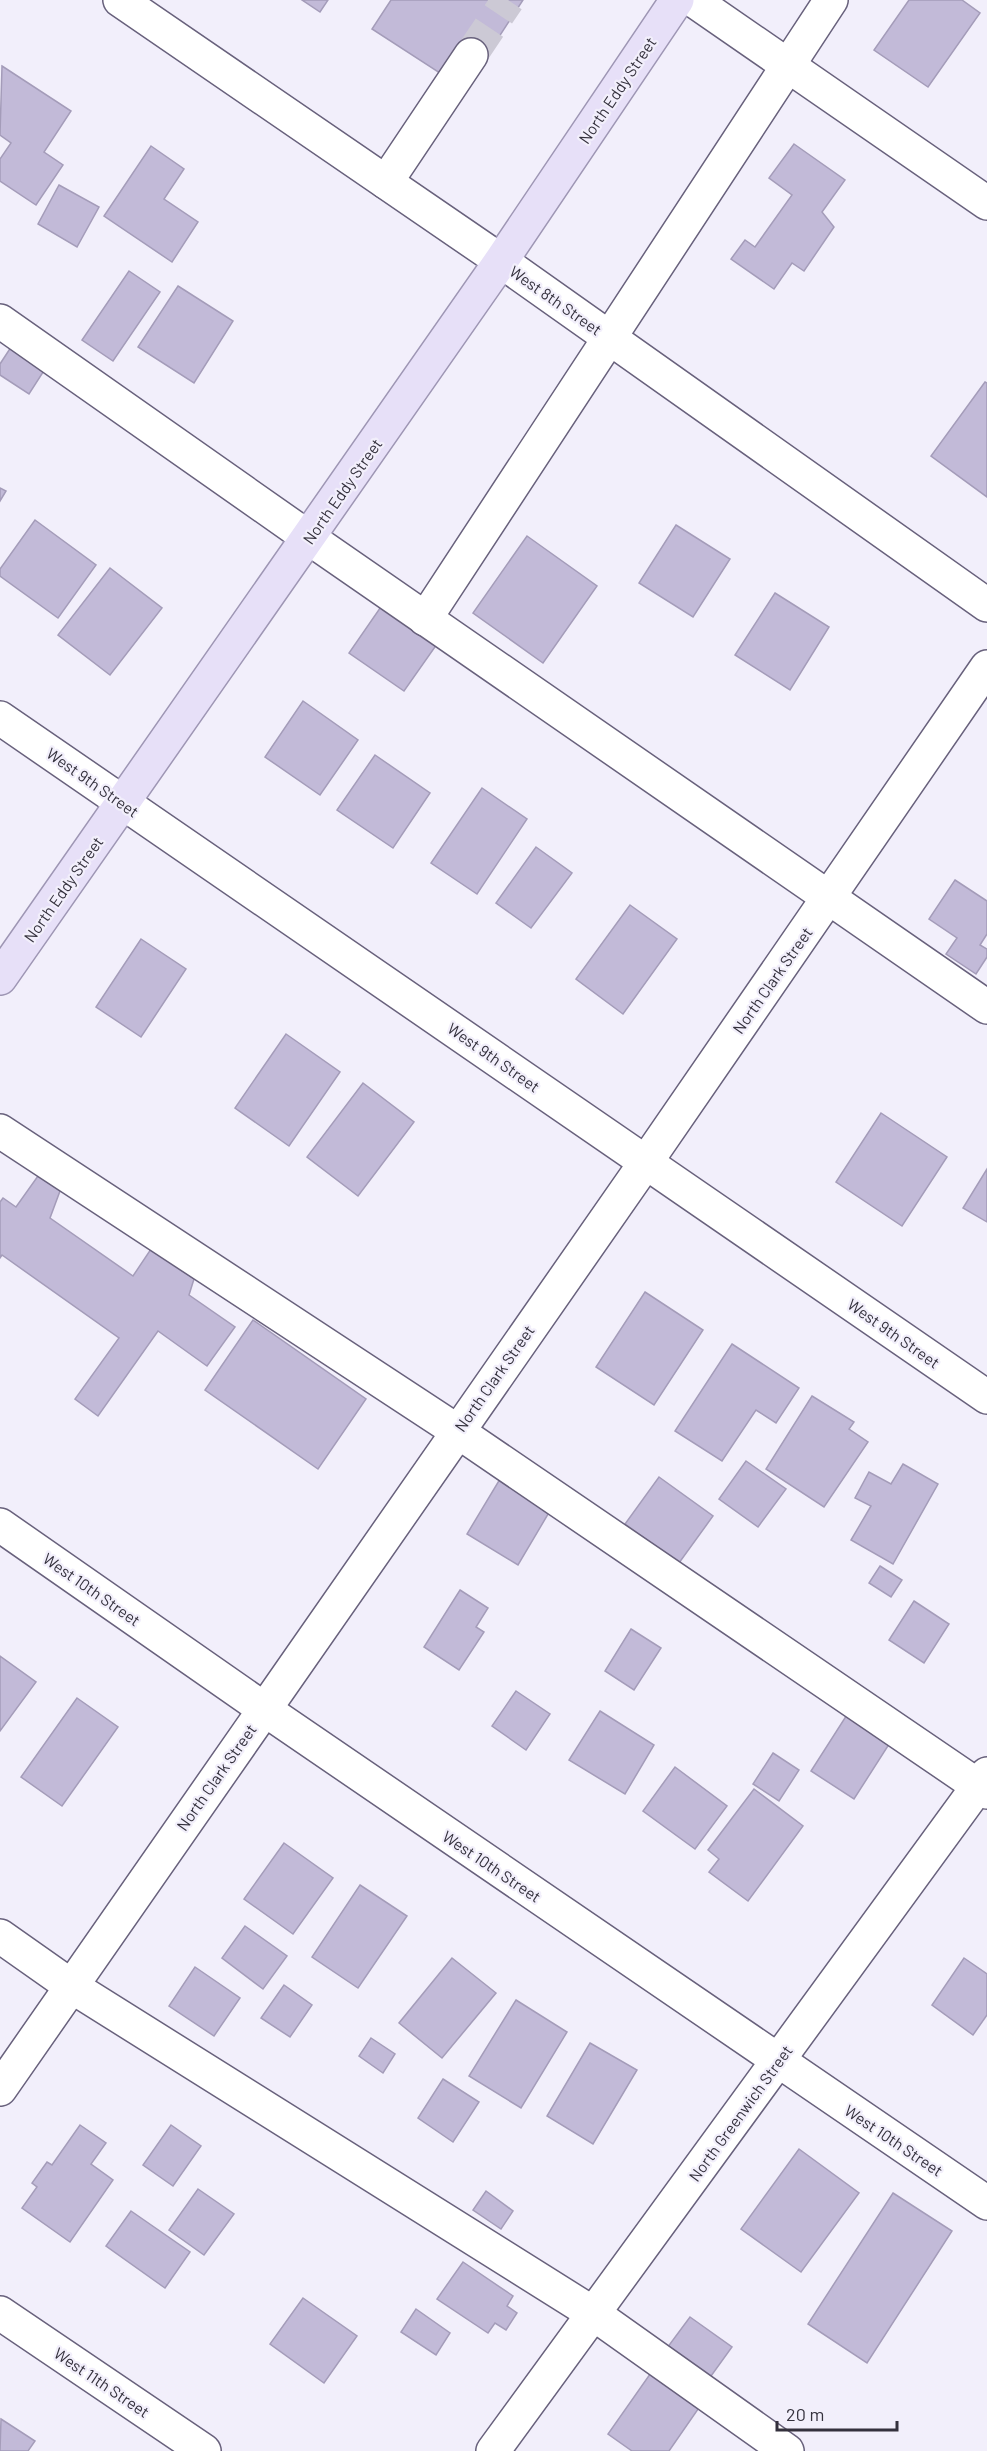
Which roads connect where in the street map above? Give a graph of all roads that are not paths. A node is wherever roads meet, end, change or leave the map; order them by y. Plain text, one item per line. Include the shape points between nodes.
1 (120, 0) edge
2 (677, 0) edge
3 (693, 0) edge
4 (831, 0) edge
5 (471, 55) tunnel mouth
6 (788, 66) junction
7 (386, 182) junction
8 (987, 203) edge
9 (501, 261) junction
10 (0, 321) edge
11 (610, 338) junction
12 (309, 538) junction
13 (987, 605) edge
14 (426, 619) junction
15 (987, 667) edge
16 (0, 718) edge
17 (123, 802) junction
18 (828, 897) junction
19 (0, 978) edge
20 (987, 1007) edge
21 (0, 1131) edge
22 (646, 1162) junction
23 (987, 1397) edge
24 (457, 1431) junction
25 (0, 1525) edge
26 (264, 1709) junction
27 (984, 1784) edge
28 (0, 1936) edge
29 (72, 1986) junction
30 (778, 2061) junction
31 (0, 2089) edge
32 (987, 2203) edge
33 (0, 2313) edge
34 (594, 2314) junction
35 (204, 2451) edge
36 (493, 2451) edge
37 (787, 2451) edge

1 - 7 street, West 8th Street
2 - 9 main road, North Eddy Street
3 - 6 street
4 - 6 street
5 - 7 street
6 - 8 street
6 - 11 street
7 - 9 street, West 8th Street
9 - 11 street, West 8th Street
9 - 12 main road, North Eddy Street
10 - 12 street
11 - 13 street, West 8th Street
11 - 14 street
12 - 14 street
12 - 17 main road, North Eddy Street
14 - 18 street
15 - 18 street, North Clark Street
16 - 17 street, West 9th Street
17 - 19 main road, North Eddy Street
17 - 22 street, West 9th Street
18 - 20 street
18 - 22 street, North Clark Street
21 - 24 street
22 - 23 street, West 9th Street
22 - 24 street, North Clark Street
24 - 26 street, North Clark Street
24 - 27 street
25 - 26 street, West 10th Street
26 - 29 street, North Clark Street
26 - 30 street, West 10th Street
27 - 30 street, North Greenwich Street
28 - 29 street
29 - 31 street, North Clark Street
29 - 34 street
30 - 32 street, West 10th Street
30 - 34 street, North Greenwich Street
33 - 35 street, West 11th Street
34 - 36 street, North Greenwich Street
34 - 37 street

